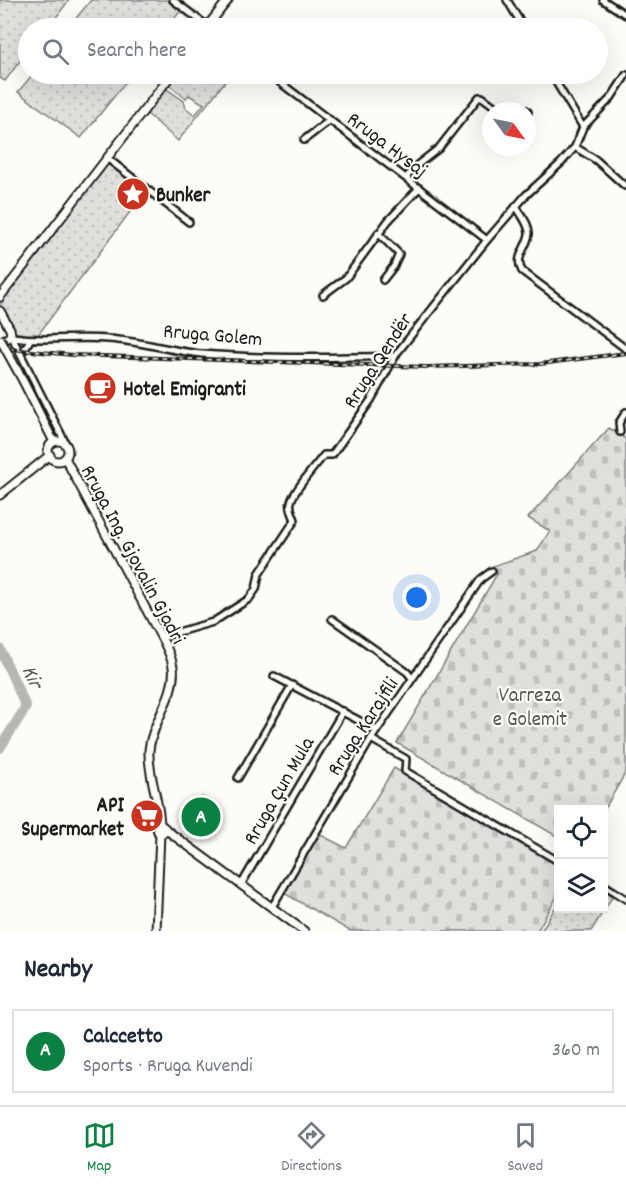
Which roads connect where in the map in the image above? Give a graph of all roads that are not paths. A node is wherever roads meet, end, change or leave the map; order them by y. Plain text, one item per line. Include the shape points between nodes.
1 (173, 0) edge
2 (228, 0) edge
3 (507, 0) edge
4 (603, 0) edge
5 (626, 15) edge
6 (196, 18) edge
7 (215, 18) edge
8 (518, 18) edge
9 (626, 75) edge
10 (164, 84) edge
11 (282, 84) edge
12 (557, 84) edge
13 (489, 102) edge
14 (330, 120) junction
15 (584, 127) junction
16 (304, 140) dead end
17 (575, 147) junction
18 (107, 158) junction
19 (406, 178) junction
20 (625, 186) edge
21 (419, 188) junction
22 (516, 206) junction
23 (189, 222) dead end
24 (378, 233) junction
25 (487, 240) junction
26 (383, 280) dead end
27 (323, 294) dead end
28 (0, 297) edge
29 (0, 311) edge
30 (12, 336) junction
31 (0, 340) edge
32 (30, 340) junction
33 (626, 349) edge
34 (20, 351) junction
35 (394, 356) junction
36 (626, 412) edge
37 (622, 434) edge
38 (54, 442) junction
39 (67, 446) junction
40 (50, 455) junction
41 (65, 458) junction
42 (0, 495) edge
43 (492, 571) dead end
44 (332, 619) dead end
45 (161, 637) junction
46 (274, 676) dead end
47 (412, 678) junction
48 (292, 685) junction
49 (343, 711) junction
50 (377, 730) junction
51 (371, 739) junction
52 (238, 778) dead end
53 (162, 829) junction
54 (555, 859) edge
55 (242, 885) junction
56 (608, 888) edge
57 (626, 899) edge
58 (272, 907) junction
59 (156, 931) edge
60 (304, 931) edge

1 - 6 street
2 - 7 main road
3 - 8 street
4 - 5 street
9 - 15 street, Rruga Qendër
10 - 18 main road
11 - 14 street, Rruga Hysaj
12 - 15 street
13 - 19 street via 479,97 440,148
14 - 16 street
14 - 19 street, Rruga Hysaj
15 - 17 street, Rruga Qendër
17 - 20 street
17 - 22 street, Rruga Qendër
18 - 23 street
18 - 28 main road
19 - 21 street, Rruga Hysaj
21 - 24 street
21 - 25 street, Rruga Hysaj
22 - 25 street, Rruga Qendër
22 - 33 street via 529,234 519,258 522,272
24 - 26 street via 399,254
24 - 27 street via 346,278
25 - 35 street, Rruga Qendër
29 - 30 main road
30 - 31 main road
30 - 32 street, Rruga Golem
30 - 34 street
31 - 38 main road, bridge
32 - 34 street
32 - 35 street, Rruga Golem via 111,339 203,354
34 - 39 street
35 - 45 street, Rruga Qendër via 352,429 332,455 324,455 291,499 295,520 259,574 253,595 213,622
36 - 37 street via 619,423
38 - 39 main road
38 - 40 main road
39 - 41 main road
40 - 41 main road via 58,461
40 - 42 main road
41 - 45 main road, Rruga Ing. Gjovalin Gjadri
43 - 47 street, Rruga Karajfili via 481,579
44 - 47 street
45 - 53 main road, Rruga Ing. Gjovalin Gjadri via 174,672 150,744 150,775
46 - 48 street
47 - 50 street, Rruga Karajfili
48 - 49 street
48 - 52 street, Rruga Çun Mula
49 - 50 street
49 - 55 street, Rruga Çun Mula
50 - 51 street, Rruga Karajfili
51 - 54 street via 406,759 405,771
51 - 58 street, Rruga Karajfili
53 - 55 main road
53 - 59 main road, Rruga Ing. Gjovalin Gjadri
55 - 58 main road
56 - 57 street
58 - 60 main road

